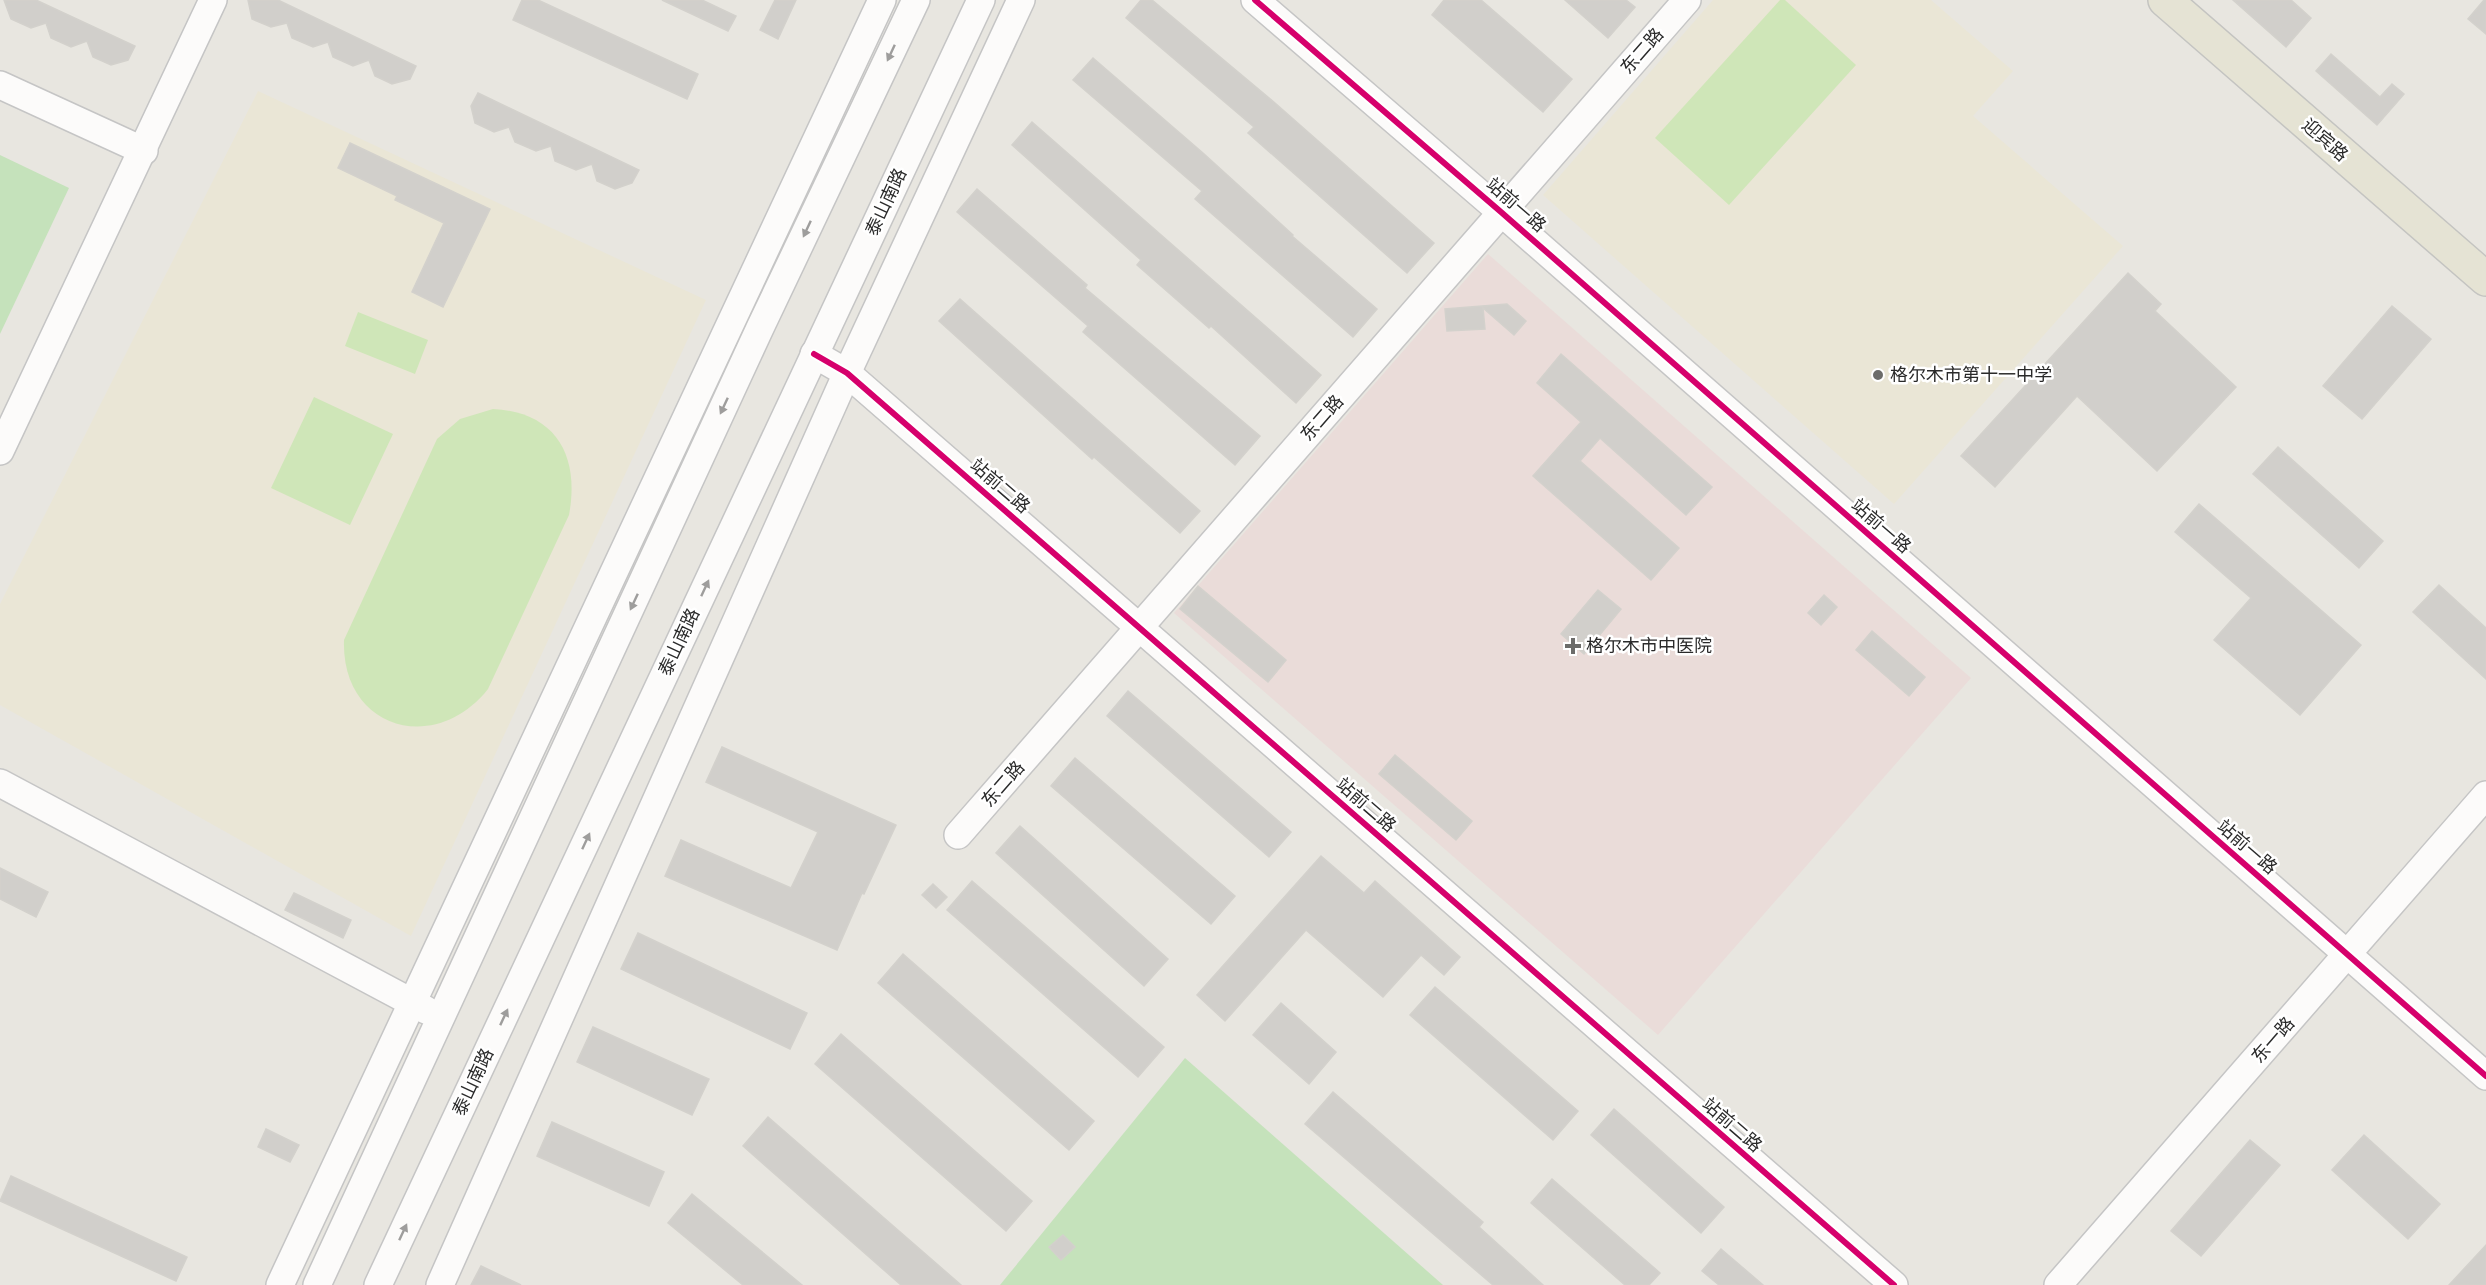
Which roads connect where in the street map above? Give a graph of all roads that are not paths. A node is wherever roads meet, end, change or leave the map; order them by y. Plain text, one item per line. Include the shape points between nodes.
1 (213, 0) edge
2 (882, 0) edge
3 (915, 0) edge
4 (981, 0) edge
5 (1021, 0) edge
6 (1255, 0) edge
7 (1687, 0) edge
8 (2165, 0) edge
9 (0, 85) edge
10 (144, 151) junction
11 (1501, 212) junction
12 (2486, 279) edge
13 (814, 354) junction
14 (848, 373) junction
15 (0, 451) edge
16 (1139, 627) junction
17 (0, 783) edge
18 (2486, 795) edge
19 (958, 835) dead end
20 (2347, 955) junction
21 (413, 1002) junction
22 (440, 1019) junction
23 (2486, 1076) edge
24 (280, 1285) edge
25 (317, 1285) edge
26 (378, 1285) edge
27 (440, 1285) edge
28 (1894, 1285) edge
29 (2058, 1285) edge

1 - 10 street
2 - 21 street
3 -> 22 street
4 - 13 street, 泰山南路
5 - 14 street
6 - 11 street, 站前一路
7 - 11 street, 东二路
8 - 12 main road, 迎宾路
9 - 10 street
10 - 15 street
11 - 16 street, 东二路
11 - 20 street, 站前一路
13 - 14 street, 站前二路
26 -> 13 street, 泰山南路
14 - 16 street, 站前二路
14 - 27 street
16 - 19 street, 东二路
16 - 28 street, 站前二路
17 - 21 street
18 - 20 street, 东一路
20 - 23 street, 站前一路
20 - 29 street, 东一路
21 - 22 street
21 - 24 street
22 - 25 street

